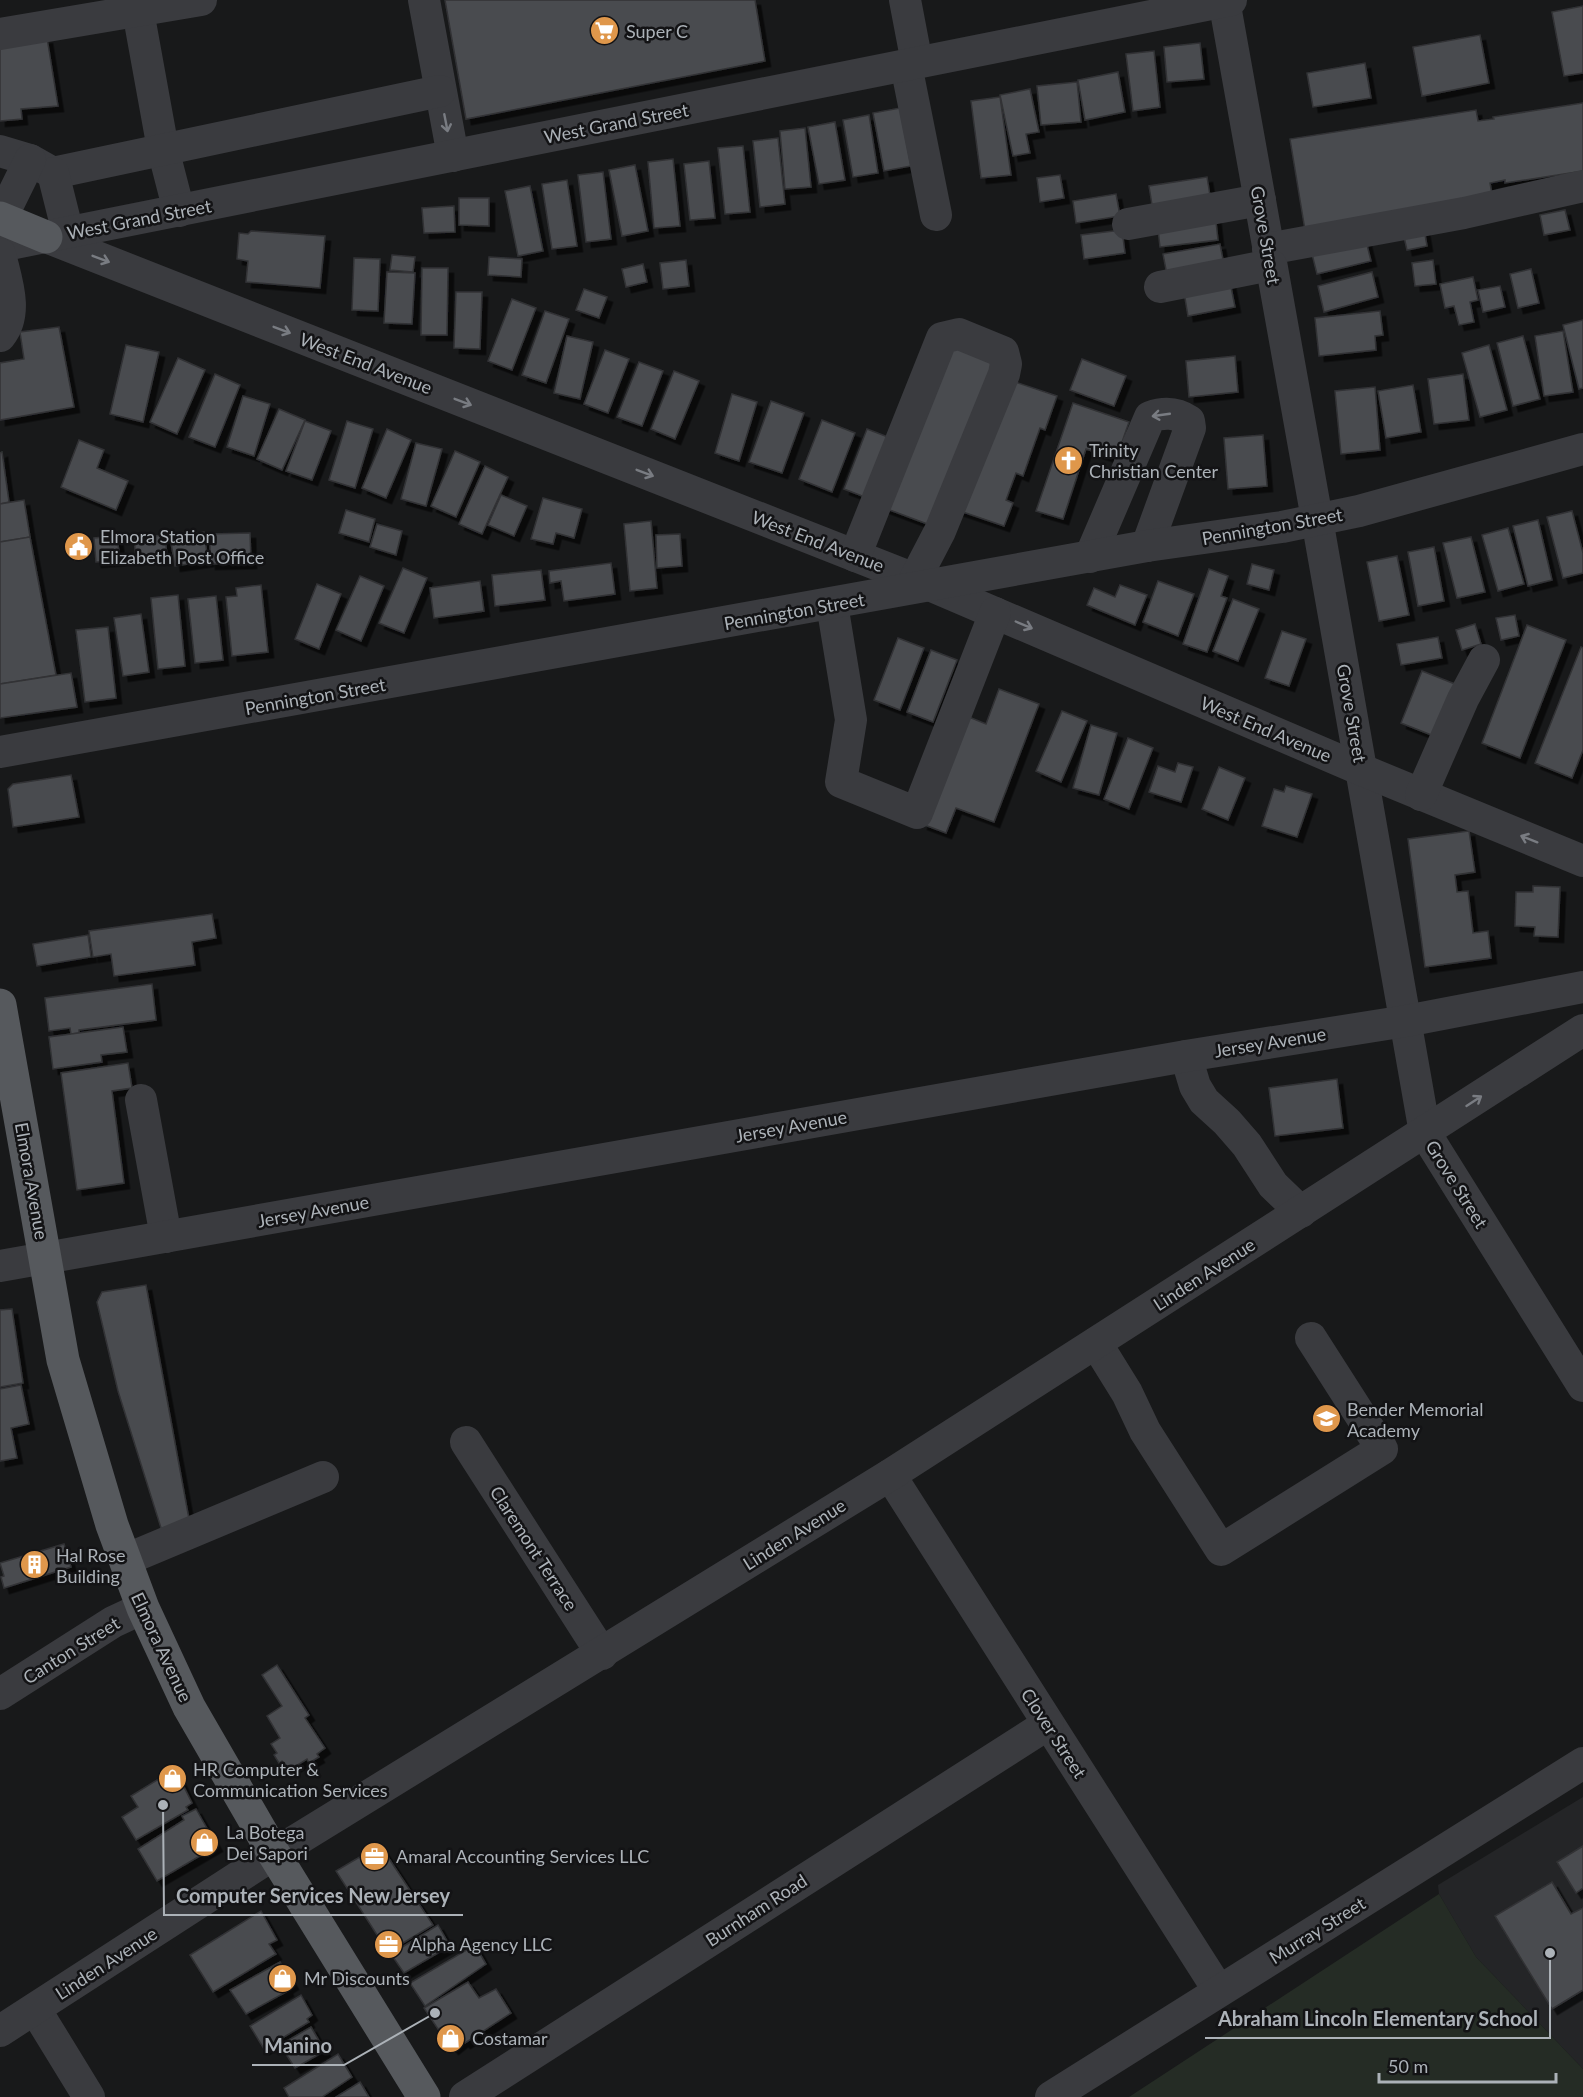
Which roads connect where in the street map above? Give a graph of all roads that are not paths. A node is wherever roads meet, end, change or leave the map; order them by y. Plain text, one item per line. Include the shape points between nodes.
1 (201, 0) edge
2 (424, 0) edge
3 (905, 0) edge
4 (1226, 0) edge
5 (138, 11) junction
6 (0, 34) edge
7 (912, 64) junction
8 (440, 91) junction
9 (163, 149) junction
10 (0, 151) edge
11 (453, 156) junction
12 (41, 167) junction
13 (1583, 186) edge
14 (1260, 200) junction
15 (179, 211) junction
16 (936, 215) dead end
17 (1128, 224) dead end
18 (0, 228) edge
19 (57, 235) junction
20 (0, 254) edge
21 (1270, 257) junction
22 (1160, 287) dead end
23 (0, 336) edge
24 (1583, 449) edge
25 (1317, 519) junction
26 (1147, 546) junction
27 (855, 556) junction
28 (1090, 557) junction
29 (923, 583) junction
30 (832, 604) junction
31 (995, 613) junction
32 (1484, 660) dead end
33 (0, 752) edge
34 (1362, 770) junction
35 (1421, 795) junction
36 (1583, 861) edge
37 (1583, 987) edge
38 (0, 1005) edge
39 (1406, 1021) junction
40 (1583, 1030) edge
41 (1186, 1056) junction
42 (141, 1100) dead end
43 (1425, 1133) junction
44 (1301, 1212) junction
45 (166, 1237) junction
46 (45, 1258) junction
47 (0, 1266) edge
48 (1311, 1338) dead end
49 (1096, 1343) junction
50 (1583, 1386) edge
51 (466, 1442) dead end
52 (890, 1475) junction
53 (322, 1478) dead end
54 (125, 1560) junction
55 (143, 1608) junction
56 (602, 1654) junction
57 (0, 1694) edge
58 (1048, 1724) junction
59 (1583, 1763) edge
60 (273, 1854) junction
61 (1219, 1991) junction
62 (35, 2009) junction
63 (0, 2031) edge
64 (89, 2097) edge
65 (424, 2097) edge
66 (465, 2097) edge
67 (1051, 2097) edge

1 - 5 street
2 - 8 street
3 - 7 street
4 - 7 street, West Grand Street
4 - 14 street, Grove Street
5 - 6 street
5 - 9 street
7 - 11 street, West Grand Street
7 - 16 street
8 - 9 street
8 -> 11 street
9 - 12 street
9 - 15 street
10 - 12 street
11 - 15 street, West Grand Street
12 - 18 street
12 - 19 street
13 - 21 street
14 - 17 street
14 - 21 street, Grove Street
15 - 19 street, West Grand Street
18 - 19 main road
19 -> 27 street, West End Avenue
20 - 23 street via 10,315
21 - 22 street
21 - 25 street, Grove Street
24 - 25 street, Pennington Street
25 - 26 street, Pennington Street
25 - 34 street, Grove Street
26 - 28 street, Pennington Street
26 -> 28 street via 1190,428 1184,417 1163,412 1150,417
27 - 29 street, West End Avenue
27 - 29 street via 942,338 959,334 1003,352 1006,364
28 - 29 street, Pennington Street
29 - 30 street, Pennington Street
29 - 31 street, West End Avenue
30 - 31 street via 851,720 841,782 917,813
30 - 33 street, Pennington Street
31 -> 34 street, West End Avenue
32 - 35 street
34 - 35 street, West End Avenue
34 - 39 street, Grove Street
36 -> 35 street, West End Avenue
37 - 39 street, Jersey Avenue
38 - 46 main road, Elmora Avenue
39 - 41 street, Jersey Avenue
39 - 43 street, Grove Street
43 -> 40 street, Linden Avenue
41 - 44 street via 1204,1101 1227,1122 1273,1185
41 - 45 street, Jersey Avenue
42 - 45 street
43 - 44 street, Linden Avenue
43 - 50 street, Grove Street
44 - 49 street, Linden Avenue
45 - 46 street, Jersey Avenue
46 - 47 street, Jersey Avenue
46 - 54 main road, Elmora Avenue via 63,1360
48 - 49 street via 1382,1449 1221,1550 1145,1431
49 - 52 street, Linden Avenue
51 - 56 street, Claremont Terrace
52 - 56 street, Linden Avenue
52 - 58 street, Clover Street
53 - 54 street
54 - 55 main road, Elmora Avenue
55 - 57 street, Canton Street via 113,1622
55 - 60 main road, Elmora Avenue via 189,1707
56 - 60 street, Linden Avenue
58 - 61 street, Clover Street
58 - 66 street, Burnham Road
59 - 61 street, Murray Street
60 - 62 street, Linden Avenue
60 - 65 main road, Elmora Avenue
61 - 67 street, Murray Street
62 - 63 street, Linden Avenue
62 - 64 street

